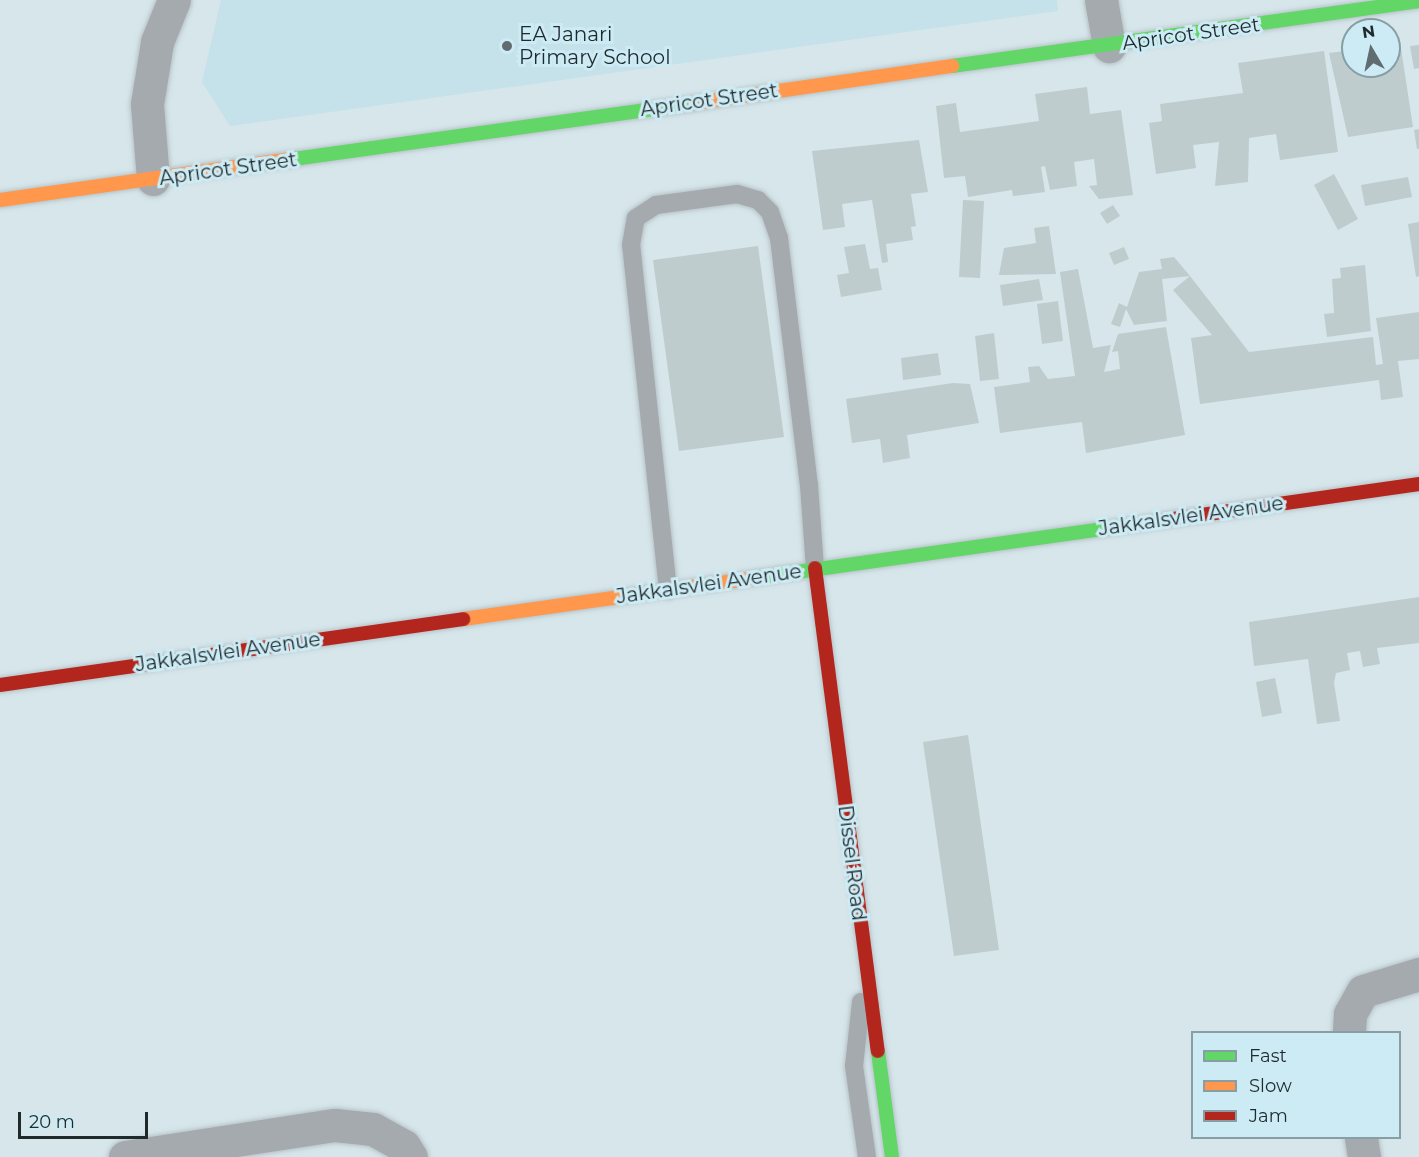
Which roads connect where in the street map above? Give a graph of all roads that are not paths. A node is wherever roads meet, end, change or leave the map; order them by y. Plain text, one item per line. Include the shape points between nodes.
1 (174, 0) edge
2 (1101, 0) edge
3 (1419, 1) edge
4 (1109, 46) junction
5 (153, 179) junction
6 (0, 200) edge
7 (1419, 484) edge
8 (815, 568) junction
9 (668, 590) junction
10 (0, 685) edge
11 (1419, 974) edge
12 (868, 987) junction
13 (1349, 1031) edge
14 (1361, 1139) edge
15 (125, 1157) edge
16 (411, 1157) edge
17 (867, 1157) edge
18 (892, 1157) edge
19 (1364, 1157) edge

1 - 5 street via 157,42 147,104
2 - 4 street
3 - 4 street, Apricot Street
4 - 5 street, Apricot Street
5 - 6 street, Apricot Street
7 - 8 street, Jakkalsvlei Avenue
8 - 9 street, Jakkalsvlei Avenue
8 - 9 lane via 809,485 779,238 770,212 759,200 737,194 656,205 636,218 631,245
8 - 12 street, Dissel Road
9 - 10 street, Jakkalsvlei Avenue
11 - 13 street via 1363,991 1350,1014
12 - 17 lane via 861,1000 854,1066
12 - 18 street, Dissel Road
14 - 19 street
15 - 16 street via 335,1125 374,1129 404,1146

